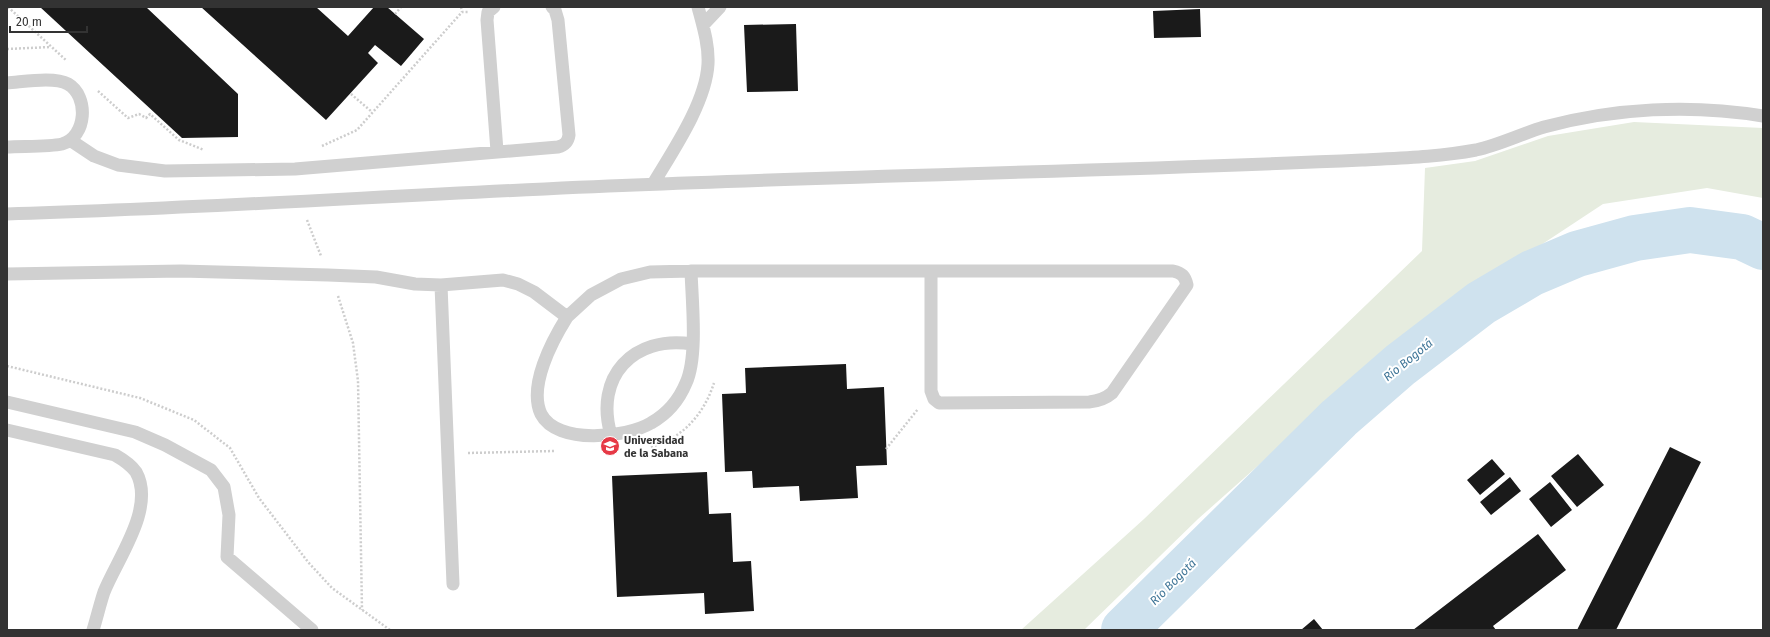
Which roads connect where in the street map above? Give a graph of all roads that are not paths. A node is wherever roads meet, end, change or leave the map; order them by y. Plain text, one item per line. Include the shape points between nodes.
1 (552, 7) edge
2 (698, 7) edge
3 (720, 7) edge
4 (491, 10) edge
5 (703, 25) junction
6 (7, 83) edge
7 (1763, 116) edge
8 (70, 140) junction
9 (7, 147) edge
10 (497, 152) junction
11 (653, 184) junction
12 (7, 214) edge
13 (691, 271) junction
14 (931, 271) junction
15 (7, 274) edge
16 (440, 285) junction
17 (567, 317) junction
18 (692, 344) junction
19 (7, 402) edge
20 (7, 430) edge
21 (611, 435) junction
22 (453, 584) dead end
23 (93, 630) edge
24 (312, 630) edge

1 - 10 lane via 558,20 568,140 558,147
2 - 5 lane
3 - 5 lane
4 - 10 lane via 487,20
5 - 11 lane via 708,48 704,87 681,136
6 - 8 lane via 60,80 76,91 81,101 82,120 79,131
7 - 11 lane via 1737,112 1647,109 1588,117 1541,128 1482,149 1441,156 1218,167
8 - 9 lane via 62,144
8 - 10 lane via 94,156 118,165 165,171 295,169
11 - 12 lane
13 - 14 lane
13 - 17 lane via 650,272 621,279 591,295
13 - 18 lane
14 - 14 lane via 1173,271 1180,272 1185,277 1187,285 1106,398 1099,401 939,403 934,399 932,391
15 - 16 lane via 181,271 376,277 415,284
16 - 17 lane via 503,280 534,292
16 - 22 lane
17 - 21 lane via 554,337 540,379 538,404 542,415 560,432
18 - 21 lane via 692,364 687,382 680,396 666,412 650,424 633,431
18 - 21 lane via 676,341 659,343 629,358 610,386 606,402 606,419
19 - 24 lane via 135,432 211,470 224,487 229,515 227,557
20 - 23 lane via 115,455 136,472 141,506 133,532 104,592

